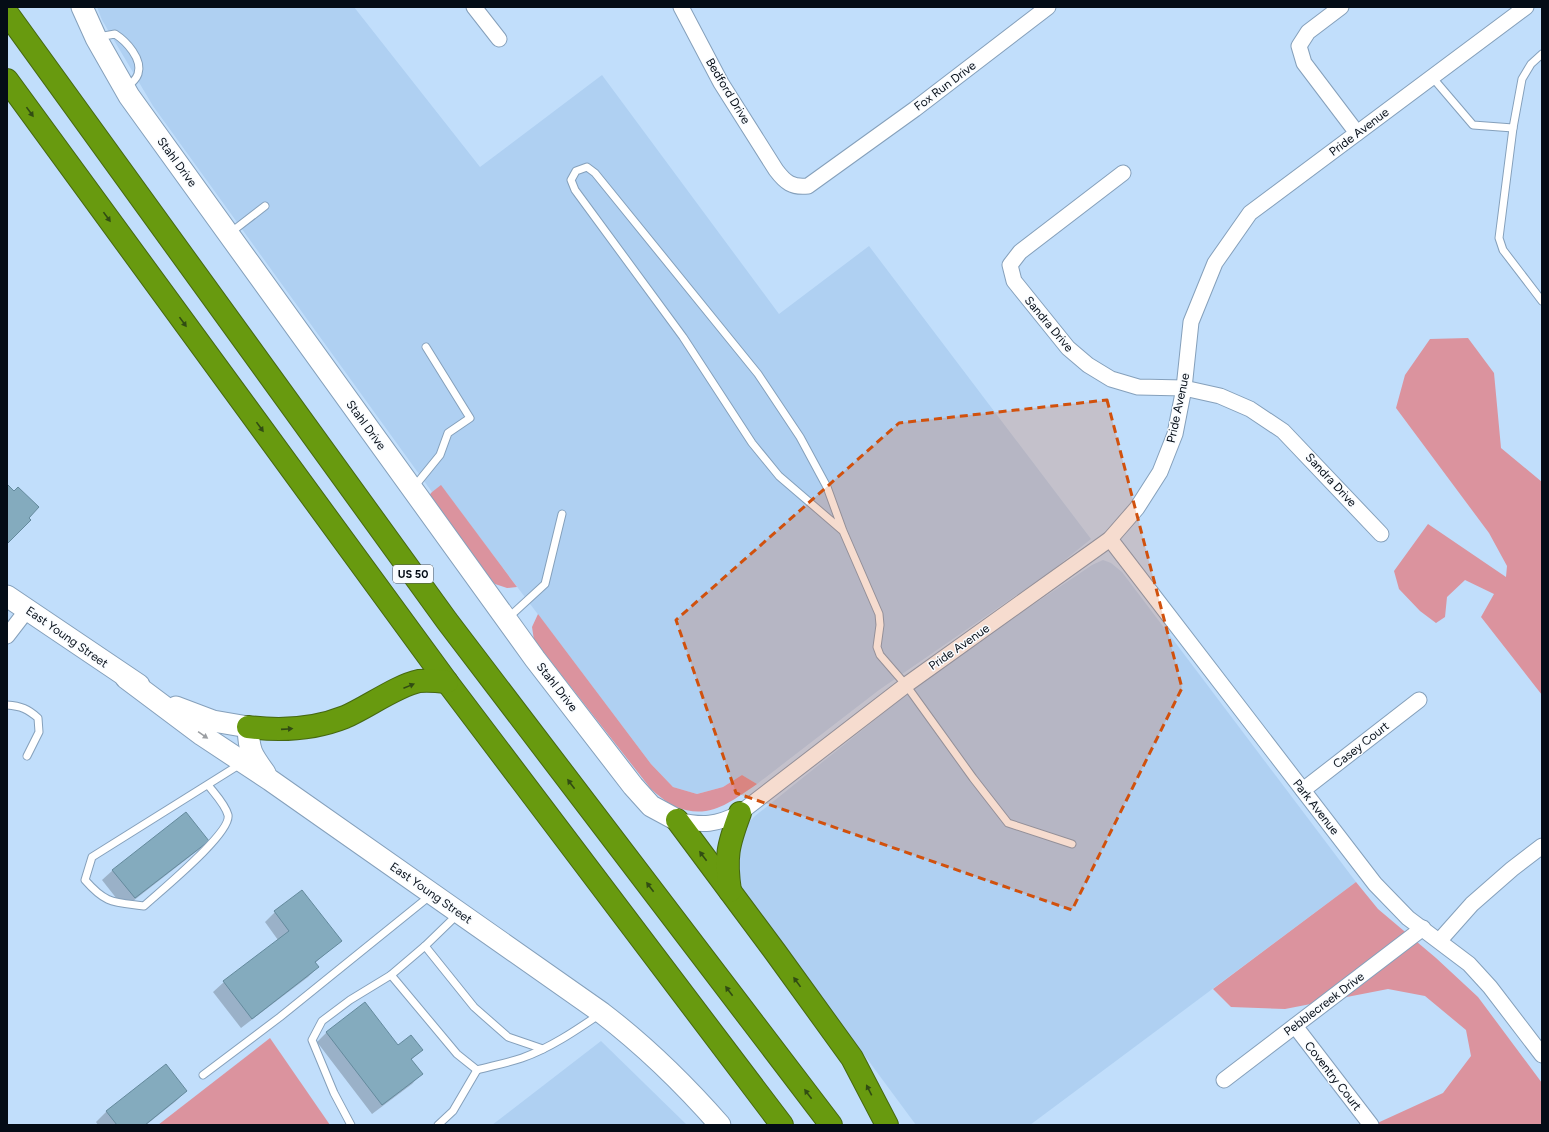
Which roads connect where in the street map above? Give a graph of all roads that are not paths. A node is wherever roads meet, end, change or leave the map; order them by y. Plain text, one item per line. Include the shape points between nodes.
1 (82, 7) edge
2 (474, 7) edge
3 (681, 7) edge
4 (1048, 7) edge
5 (1341, 7) edge
6 (1526, 7) edge
7 (7, 14) edge
8 (499, 39) dead end
9 (1542, 54) edge
10 (1431, 76) junction
11 (7, 80) edge
12 (1513, 128) junction
13 (1357, 133) junction
14 (840, 163) joint
15 (1123, 173) dead end
16 (265, 206) dead end
17 (229, 234) junction
18 (1542, 301) edge
19 (426, 347) dead end
20 (1184, 388) junction
21 (412, 489) junction
22 (562, 514) dead end
23 (843, 531) junction
24 (1381, 534) dead end
25 (1110, 539) junction
26 (7, 596) edge
27 (27, 610) junction
28 (507, 619) junction
29 (7, 636) edge
30 (126, 678) junction
31 (447, 682) junction
32 (906, 685) junction
33 (1419, 700) dead end
34 (7, 705) edge
35 (248, 727) junction
36 (27, 756) dead end
37 (244, 762) junction
38 (270, 780) junction
39 (208, 785) junction
40 (1303, 790) junction
41 (740, 813) junction
42 (677, 820) junction
43 (1072, 844) dead end
44 (1542, 846) edge
45 (731, 892) junction
46 (432, 894) junction
47 (459, 912) junction
48 (1423, 928) junction
49 (1440, 940) junction
50 (425, 946) junction
51 (391, 975) junction
52 (602, 1012) junction
53 (1295, 1026) junction
54 (543, 1049) junction
55 (1542, 1055) edge
56 (477, 1070) junction
57 (203, 1075) dead end
58 (1224, 1080) dead end
59 (351, 1125) edge
60 (438, 1125) edge
61 (720, 1125) edge
62 (782, 1125) edge
63 (831, 1125) edge
64 (886, 1125) edge
65 (1371, 1125) edge

1 - 17 main road, Stahl Drive via 125,89
2 - 8 street
3 - 14 street, Bedford Drive via 721,83 779,173 792,185 808,186
4 - 14 street, Fox Run Drive
5 - 13 street via 1308,32 1299,46 1304,63
6 - 10 street, Pride Avenue
63 -> 7 highway, US 50 via 447,621
9 - 12 lane via 1522,79
10 - 12 lane via 1473,125
10 - 13 street, Pride Avenue
11 -> 31 highway, US 50
12 - 18 lane via 1499,238 1503,250
13 - 20 street, Pride Avenue via 1250,213 1215,262 1191,322
15 - 20 street, Sandra Drive via 1020,252 1010,265 1014,281 1068,348 1088,365 1111,379 1138,387
16 - 17 lane
17 - 21 main road, Stahl Drive
19 - 21 lane via 470,418 448,432 440,454
20 - 24 street, Sandra Drive via 1220,396 1244,406 1283,431
20 - 25 street, Pride Avenue via 1175,434 1160,472 1137,508
21 - 28 main road, Stahl Drive
22 - 28 lane via 545,584
23 - 23 lane via 826,487 800,437 758,374 595,173 587,167 576,171 571,180 576,190 683,337 752,443 779,476
23 - 32 lane via 879,614 877,647 880,655
25 - 32 street, Pride Avenue
25 - 40 street, Park Avenue
26 - 27 main road, East Young Street
27 - 29 street
27 - 30 main road, East Young Street
28 - 42 main road, Stahl Drive via 633,786 651,806
30 - 35 main road, East Young Street via 171,705 213,721
30 -> 37 main road, East Young Street via 202,735
35 -> 31 highway via 301,728 327,723 345,717 419,681
31 - 62 highway, US 50
32 - 41 street, Pride Avenue
32 - 43 lane via 972,778 1008,823
33 - 40 street, Casey Court
34 - 36 lane via 28,709 38,718 39,732
35 - 38 main road via 252,755
37 - 38 main road, East Young Street
37 - 39 lane
38 - 46 main road, East Young Street
39 - 39 lane via 92,857 85,880 98,895 111,902 144,906 209,848 227,825 228,816
40 - 48 street, Park Avenue via 1376,884 1408,918
41 - 42 street, Pride Avenue via 708,825
41 - 45 highway via 730,840 726,866
45 -> 42 highway
44 - 49 street via 1472,904
64 -> 45 highway via 852,1058
46 - 47 main road, East Young Street
46 - 57 lane via 280,1017
47 - 50 lane
47 - 52 main road, East Young Street
48 - 49 street, Park Avenue
48 - 53 street, Pebblecreek Drive
49 - 55 street, Park Avenue via 1469,964 1490,987
50 - 51 lane
50 - 54 lane via 474,1007 508,1037
51 - 56 lane via 457,1054
51 - 59 lane via 350,1000 322,1022 312,1040 334,1093
52 - 54 lane via 569,1036
52 - 61 main road, East Young Street via 695,1096
53 - 58 street, Pebblecreek Drive
53 - 65 street, Coventry Court
54 - 56 lane
56 - 60 lane via 453,1111

